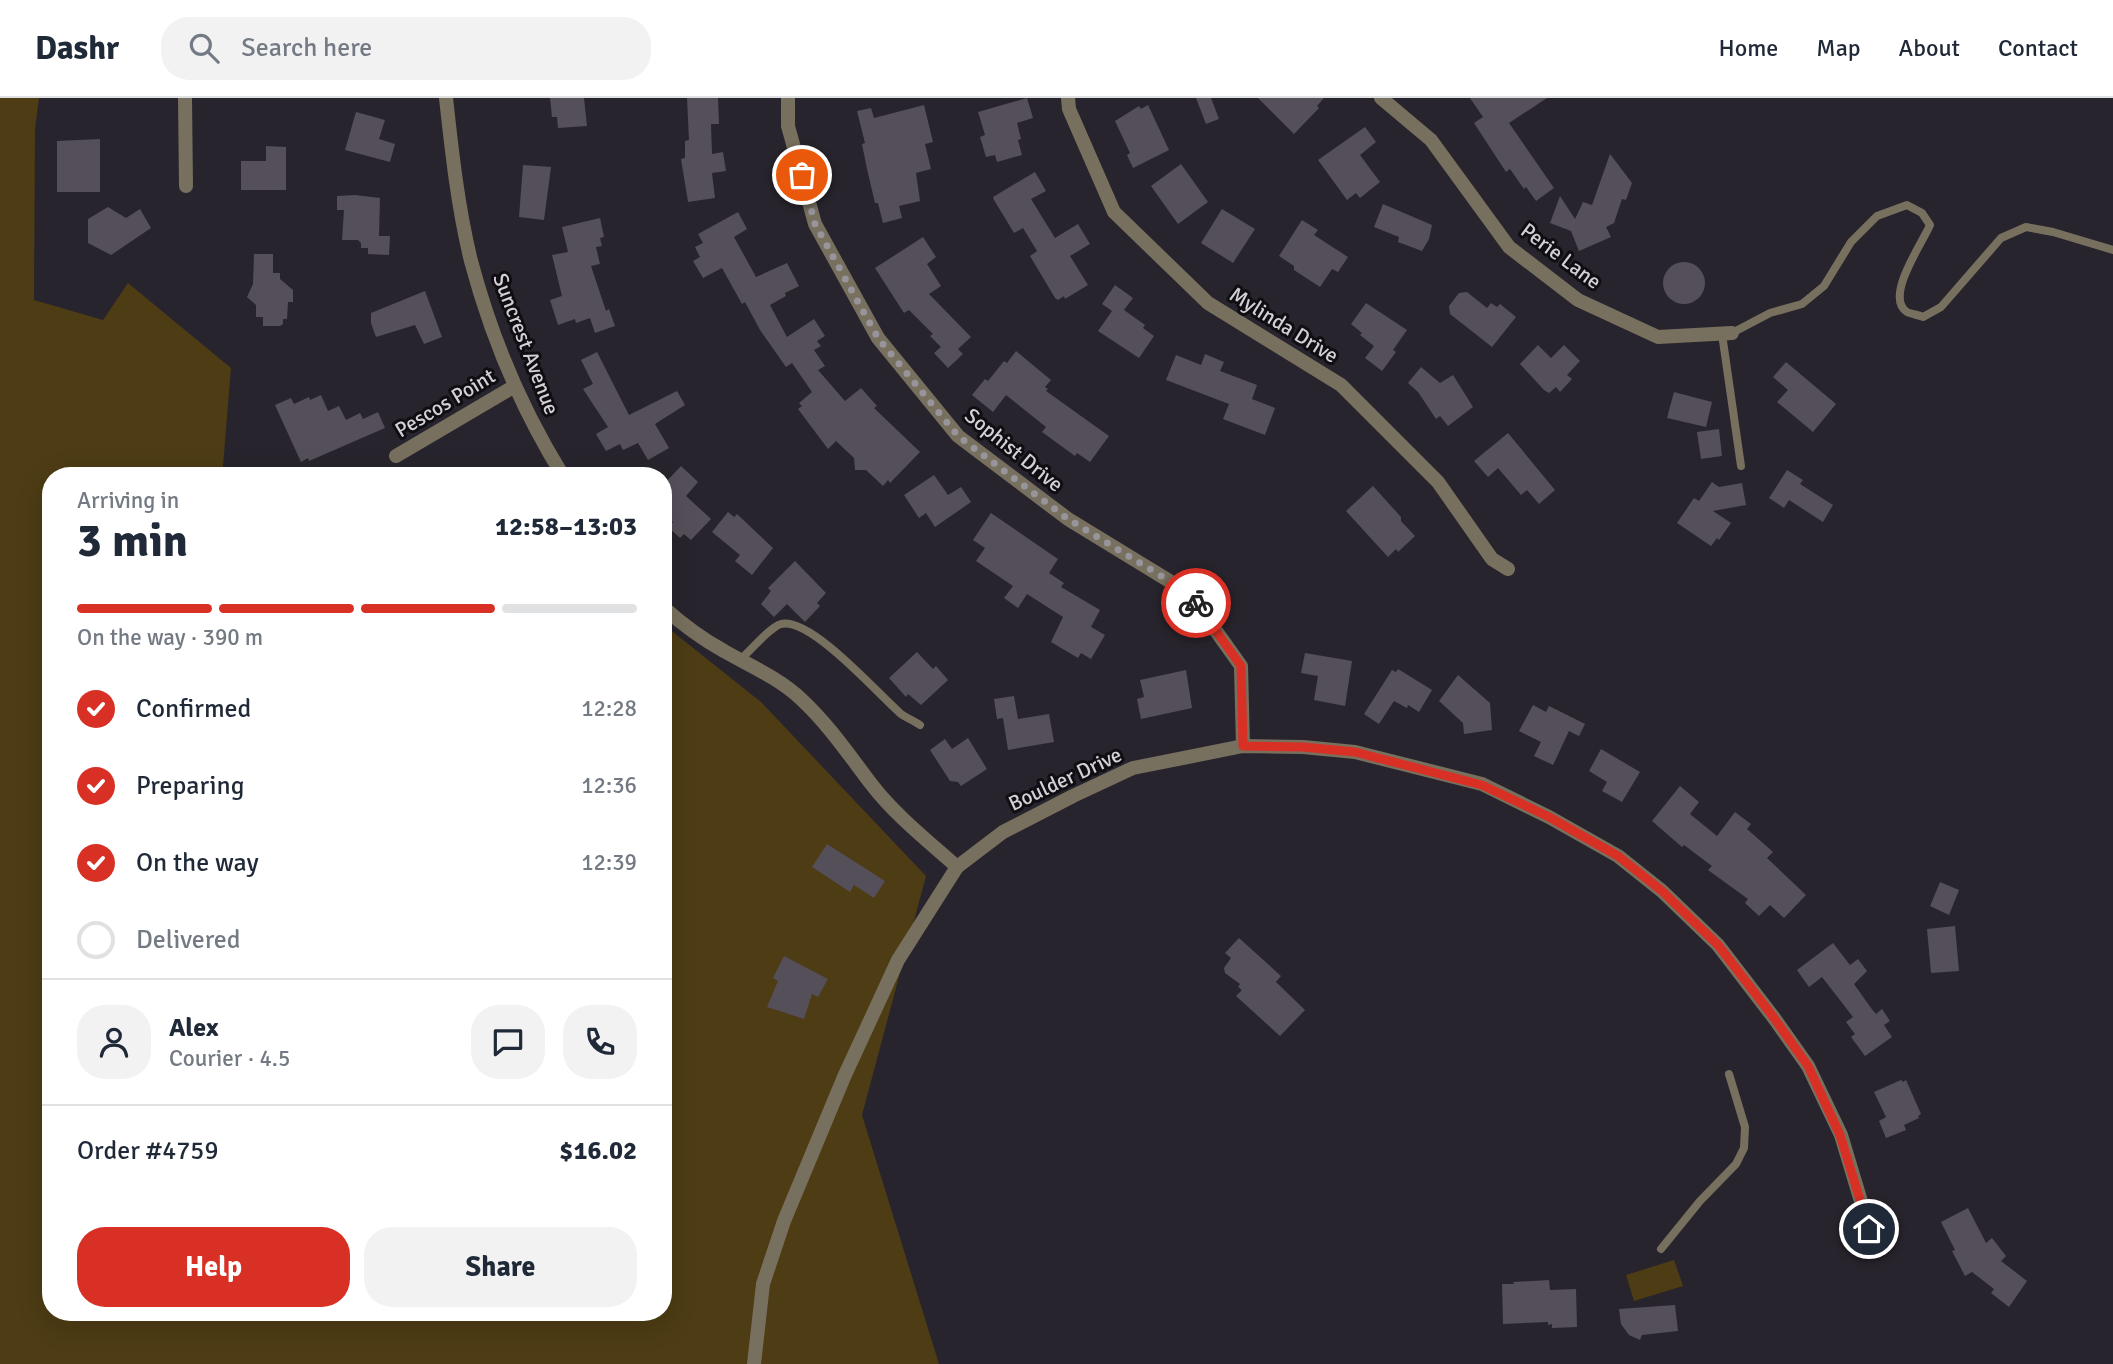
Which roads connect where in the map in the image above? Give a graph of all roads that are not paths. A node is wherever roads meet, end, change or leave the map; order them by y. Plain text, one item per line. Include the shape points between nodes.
1 (186, 98) edge
2 (446, 98) edge
3 (788, 98) edge
4 (1068, 98) edge
5 (1381, 98) edge
6 (186, 186) dead end
7 (2113, 250) edge
8 (1728, 333) junction
9 (515, 386) junction
10 (396, 457) dead end
11 (1741, 466) dead end
12 (557, 467) edge
13 (1508, 569) dead end
14 (672, 615) edge
15 (740, 660) junction
16 (920, 725) dead end
17 (1243, 746) junction
18 (957, 867) junction
19 (1729, 1074) dead end
20 (1661, 1249) dead end
21 (1876, 1251) dead end
22 (754, 1364) edge

1 - 6 street
2 - 9 street, Suncrest Avenue via 456,186 471,260
3 - 17 street, Sophist Drive via 788,126 815,224 878,338 958,436 1068,519 1189,593 1241,666
4 - 13 street, Mylinda Drive via 1114,212 1208,303 1340,385 1438,482 1492,559
5 - 8 street, Perie Lane via 1431,141 1509,247 1578,300 1658,337
7 - 8 lane via 2026,227 2001,238 1941,307 1923,317 1906,312 1899,300 1900,284 1930,225 1922,213 1907,205 1877,216 1851,242 1824,286 1802,304
8 - 11 lane
9 - 10 street, Pescos Point
9 - 12 street, Suncrest Avenue
14 - 15 street
15 - 16 lane via 776,626 794,624 807,629
15 - 18 street via 799,696 836,735 873,787
17 - 18 street, Boulder Drive via 1133,768 1003,831
17 - 21 street, Boulder Drive via 1355,752 1482,785 1618,856 1718,945 1808,1066 1840,1135
18 - 22 street, Boulder Drive via 898,960 784,1221 764,1284
19 - 20 lane via 1745,1127 1744,1148 1736,1164

